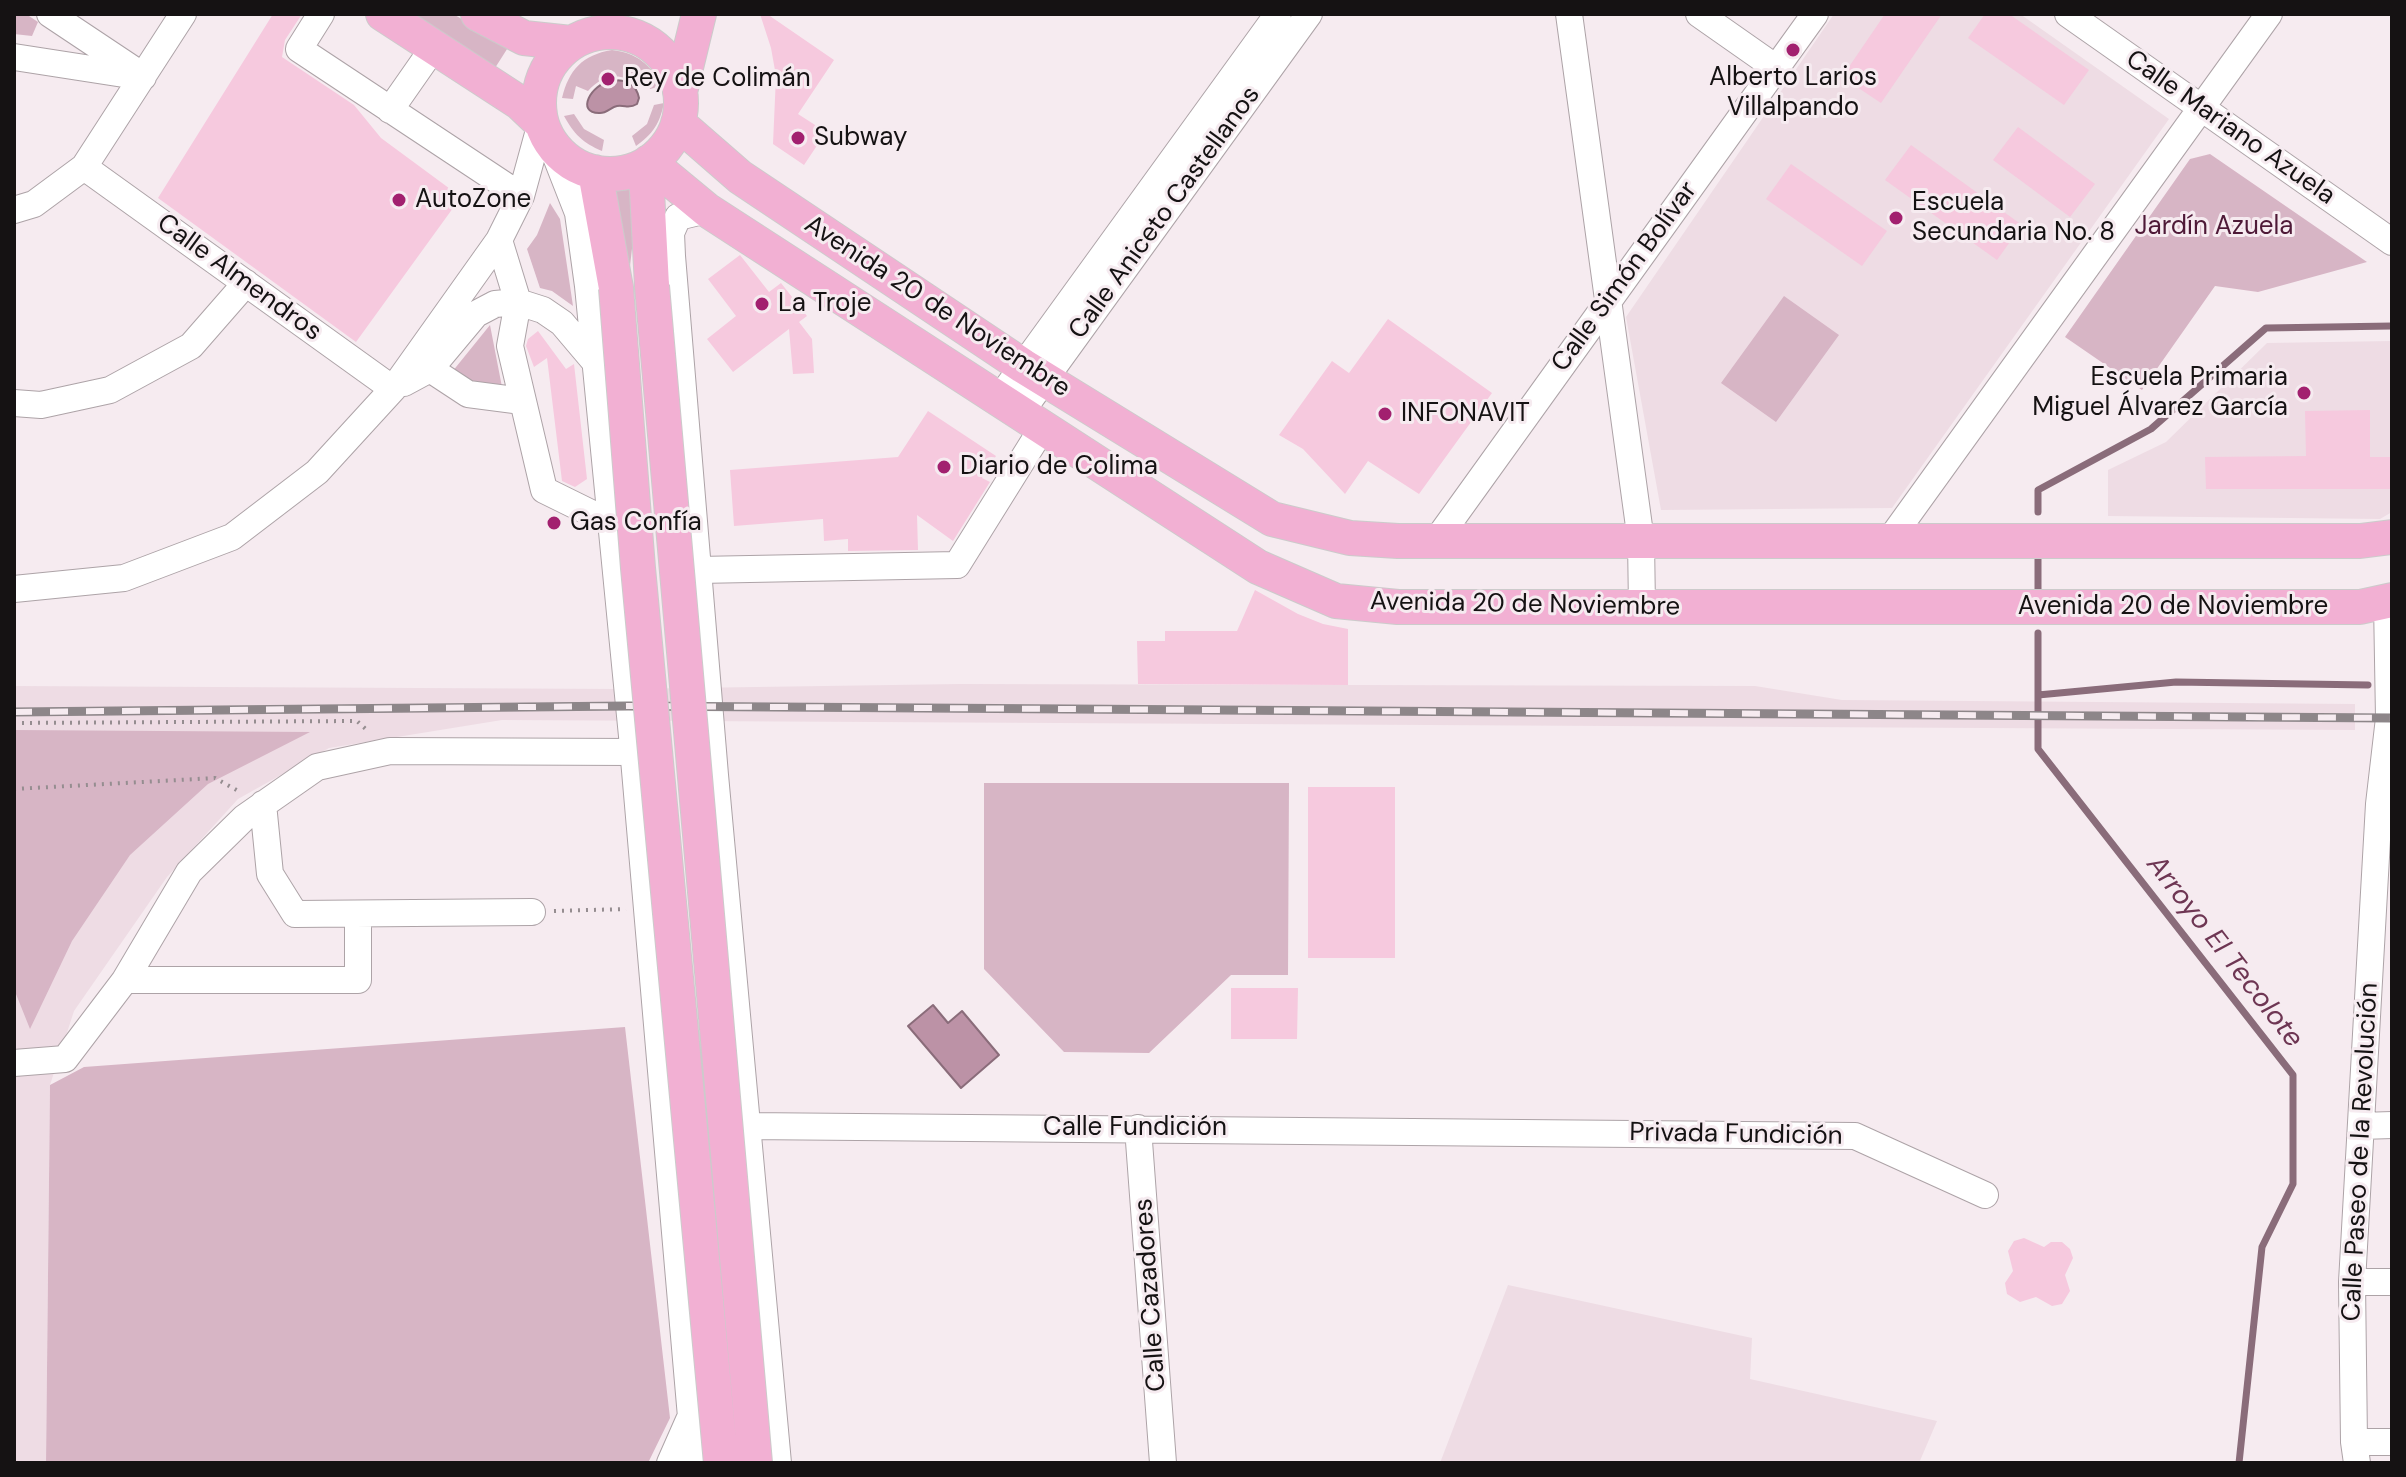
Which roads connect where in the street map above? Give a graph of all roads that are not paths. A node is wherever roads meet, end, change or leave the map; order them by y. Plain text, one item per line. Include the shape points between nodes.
1 (50, 14) edge
2 (183, 14) edge
3 (321, 14) edge
4 (383, 14) edge
5 (478, 14) edge
6 (699, 14) edge
7 (1278, 14) edge
8 (1309, 14) edge
9 (1569, 14) edge
10 (1699, 14) edge
11 (1815, 14) edge
12 (2068, 14) edge
13 (2269, 14) edge
14 (639, 25) edge
15 (575, 32) edge
16 (434, 47) junction
17 (14, 57) edge
18 (1776, 68) junction
19 (143, 77) junction
20 (679, 107) junction
21 (2202, 108) junction
22 (390, 110) junction
23 (546, 134) junction
24 (646, 164) junction
25 (84, 167) junction
26 (595, 172) junction
27 (521, 196) junction
28 (14, 210) edge
29 (707, 210) junction
30 (499, 240) junction
31 (2392, 242) edge
32 (246, 283) junction
33 (1608, 300) junction
34 (518, 302) junction
35 (595, 362) junction
36 (430, 369) junction
37 (1034, 373) junction
38 (393, 389) junction
39 (522, 401) junction
40 (14, 403) edge
41 (1021, 413) junction
42 (609, 522) junction
43 (2392, 537) edge
44 (1436, 541) junction
45 (1641, 541) junction
46 (1889, 541) junction
47 (698, 570) junction
48 (14, 589) edge
49 (2390, 601) edge
50 (1642, 607) junction
51 (705, 646) junction
52 (622, 647) junction
53 (712, 732) junction
54 (632, 744) junction
55 (263, 804) junction
56 (2385, 805) edge
57 (532, 912) road end
58 (358, 914) junction
59 (2381, 968) edge
60 (125, 980) junction
61 (14, 1063) edge
62 (2392, 1125) edge
63 (747, 1126) junction
64 (2361, 1126) junction
65 (1138, 1128) junction
66 (1522, 1133) joint
67 (1985, 1195) dead end
68 (2352, 1282) junction
69 (2392, 1282) edge
70 (691, 1417) junction
71 (2392, 1442) edge
72 (2356, 1453) edge
73 (670, 1463) edge
74 (695, 1463) edge
75 (721, 1463) edge
76 (755, 1463) edge
77 (778, 1463) edge
78 (1163, 1463) edge

1 - 19 street
2 - 19 street
3 - 22 street via 299,49
4 - 16 main road
5 - 15 main road via 524,38
6 - 20 main road
7 - 37 street, Calle Aniceto Castellanos
8 - 37 street, Calle Aniceto Castellanos
9 - 33 street
10 - 18 street
11 - 18 street, Calle Simón Bolívar
12 - 21 street, Calle Mariano Azuela
13 - 21 street
14 - 15 main road via 614,32
14 - 20 main road via 670,64
15 - 23 main road via 541,82 538,99
16 - 22 street
16 - 23 main road via 520,103
17 - 19 street
18 - 33 street, Calle Simón Bolívar
19 - 25 street
20 - 24 main road via 667,145
20 - 37 main road, Avenida 20 de Noviembre via 740,177
21 - 31 street, Calle Mariano Azuela
21 - 46 street
22 - 27 street
23 - 26 main road via 563,157
23 - 27 street
23 - 35 street via 578,213
24 - 26 main road via 622,172
24 - 29 main road, Avenida 20 de Noviembre
24 - 76 main road, bridge via 652,286
25 - 28 street via 34,204
25 - 32 street, Calle Almendros
26 - 75 main road, bridge via 616,288
27 - 30 street
29 - 41 main road, Avenida 20 de Noviembre
29 - 47 street via 678,217 671,233
30 - 34 street
30 - 38 street
32 - 38 street, Calle Almendros
32 - 40 street via 191,346 110,390 41,405
33 - 44 street, Calle Simón Bolívar
33 - 45 street
34 - 35 street via 562,323
34 - 36 street via 495,304 476,314
34 - 39 street via 510,346
35 - 42 street
36 - 38 street
36 - 39 street via 468,394
37 - 41 street, Calle Aniceto Castellanos
37 - 44 main road, Avenida 20 de Noviembre via 1272,519 1350,538
38 - 48 street via 317,472 232,537 124,578
39 - 42 street via 544,490
41 - 47 street, Calle Aniceto Castellanos via 957,565
41 - 50 main road, Avenida 20 de Noviembre via 1258,567 1336,601 1398,607
42 - 52 street
43 - 46 main road, Avenida 20 de Noviembre
44 - 45 main road, Avenida 20 de Noviembre
45 - 46 main road, Avenida 20 de Noviembre
45 - 50 street
47 - 51 street
49 - 50 main road, Avenida 20 de Noviembre via 2360,607
49 - 56 street, Calle Paseo de la Revolución
51 - 52 street via 696,662 678,673 660,674 636,666
51 - 53 street
52 - 54 street
53 - 54 street via 698,720 664,718 647,723
53 - 63 street
54 - 55 street via 390,751 317,767
54 - 70 street
55 - 58 street via 270,874 295,914
55 - 60 street via 189,872
56 - 59 street, Calle Paseo de la Revolución
57 - 58 street
58 - 60 street via 358,980
59 - 64 street, Calle Paseo de la Revolución
60 - 61 street via 65,1059
62 - 64 street
63 - 65 street, Calle Fundición
63 - 77 street
64 - 68 street, Calle Paseo de la Revolución
65 - 66 street, Calle Fundición
65 - 78 street, Calle Cazadores
66 - 67 street, Privada Fundición via 1855,1136
68 - 69 street
68 - 72 street, Calle Paseo de la Revolución
70 - 73 street
70 - 74 street
71 - 72 street

